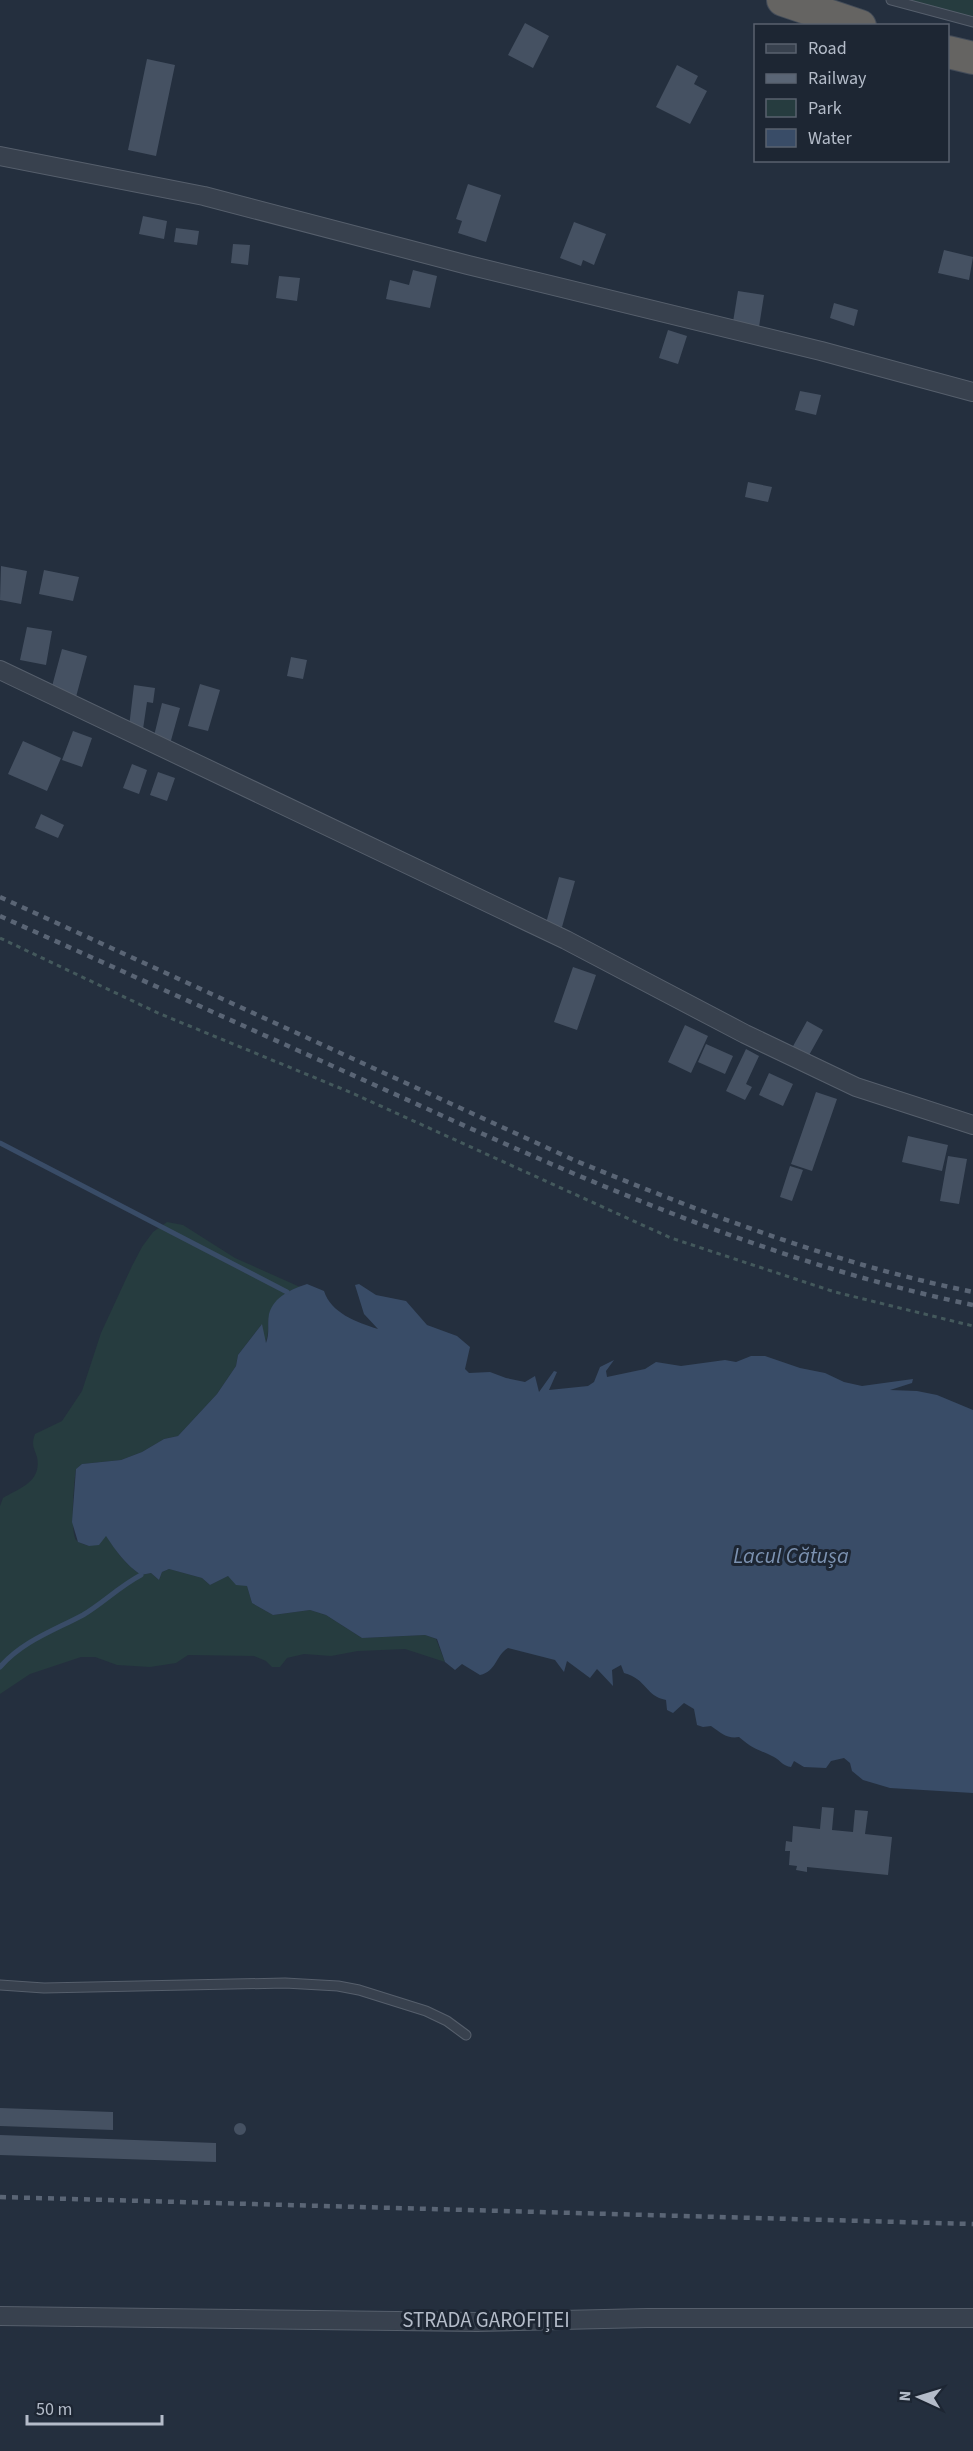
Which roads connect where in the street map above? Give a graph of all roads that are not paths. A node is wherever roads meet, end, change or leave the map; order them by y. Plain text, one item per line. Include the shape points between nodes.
1 (783, 0) edge
2 (891, 0) edge
3 (973, 22) edge
4 (854, 24) edge
5 (949, 52) edge
6 (973, 58) edge
7 (0, 156) edge
8 (973, 392) edge
9 (0, 670) edge
10 (973, 1125) edge
11 (0, 1985) edge
12 (466, 2035) dead end
13 (0, 2316) edge
14 (973, 2318) edge

1 - 4 highway
2 - 3 lane
5 - 6 highway
7 - 8 street via 204,195
9 - 10 street via 566,940 856,1087
11 - 12 lane via 338,1986 426,2011
13 - 14 street, STRADA GAROFIȚEI via 477,2322

